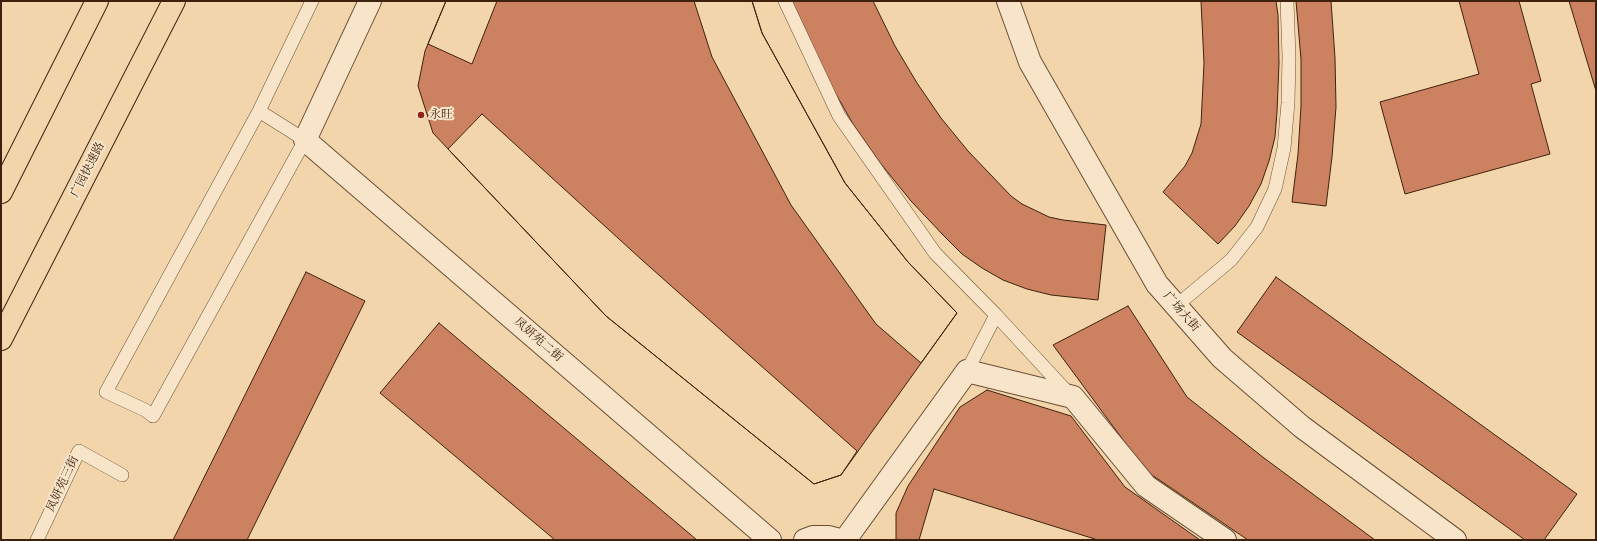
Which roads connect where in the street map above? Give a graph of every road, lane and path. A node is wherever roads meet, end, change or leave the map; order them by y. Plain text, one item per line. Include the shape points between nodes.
1 (97, 1) edge
2 (174, 1) edge
3 (312, 1) edge
4 (370, 1) edge
5 (785, 1) edge
6 (1008, 1) edge
7 (1287, 1) edge
8 (259, 111) junction
9 (305, 140) junction
10 (1, 192) edge
11 (1176, 306) junction
12 (996, 315) junction
13 (1, 339) edge
14 (967, 371) junction
15 (1073, 398) junction
16 (122, 475) dead end
17 (37, 540) edge
18 (770, 540) edge
19 (805, 540) edge
20 (840, 540) edge
21 (845, 540) edge
22 (1225, 540) edge
23 (1455, 540) edge

1 - 10 highway
2 - 13 highway, 广园快速路
3 - 8 lane
4 - 9 street
5 - 12 lane via 839,116 935,253
6 - 11 street, 广场大街 via 1030,62 1158,284
7 - 11 lane via 1288,102 1284,148 1275,189 1257,227 1231,260
8 - 9 lane
8 - 9 lane via 106,392 153,416
9 - 18 street, 凤妍苑二街
11 - 23 street, 广场大街 via 1222,358 1302,427
12 - 14 lane
12 - 15 lane
14 - 15 street
14 - 21 street
15 - 22 street via 1146,486
16 - 17 lane, 凤妍苑三街 via 78,451
19 - 20 street via 829,536

